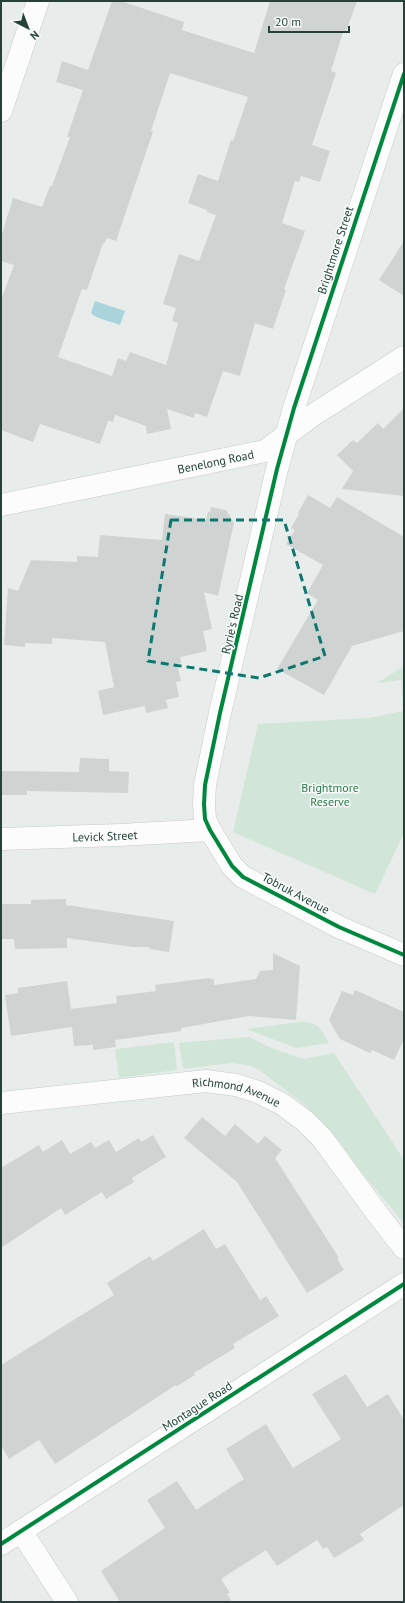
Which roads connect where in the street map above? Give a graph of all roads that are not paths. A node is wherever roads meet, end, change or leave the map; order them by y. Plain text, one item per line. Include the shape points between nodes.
1 (38, 1) edge
2 (404, 74) edge
3 (1, 111) edge
4 (404, 357) edge
5 (288, 434) junction
6 (1, 505) edge
7 (207, 825) junction
8 (1, 839) edge
9 (404, 955) edge
10 (1, 1103) edge
11 (404, 1248) edge
12 (404, 1284) edge
13 (21, 1531) junction
14 (1, 1544) edge
15 (67, 1602) edge

1 - 3 street
2 - 5 street, Brightmore Street via 294,408
4 - 5 street, Benelong Road via 313,415
5 - 6 street, Benelong Road via 265,451
5 - 7 street, Ryrie's Road via 277,469 220,713 206,785 204,804
7 - 8 street, Levick Street via 120,835
7 - 9 street, Tobruk Avenue via 232,866 243,877 339,927
10 - 11 street, Richmond Avenue via 206,1081 236,1085 258,1092 282,1104 322,1138
12 - 13 street, Montague Road
13 - 14 street, Montague Road
13 - 15 street

